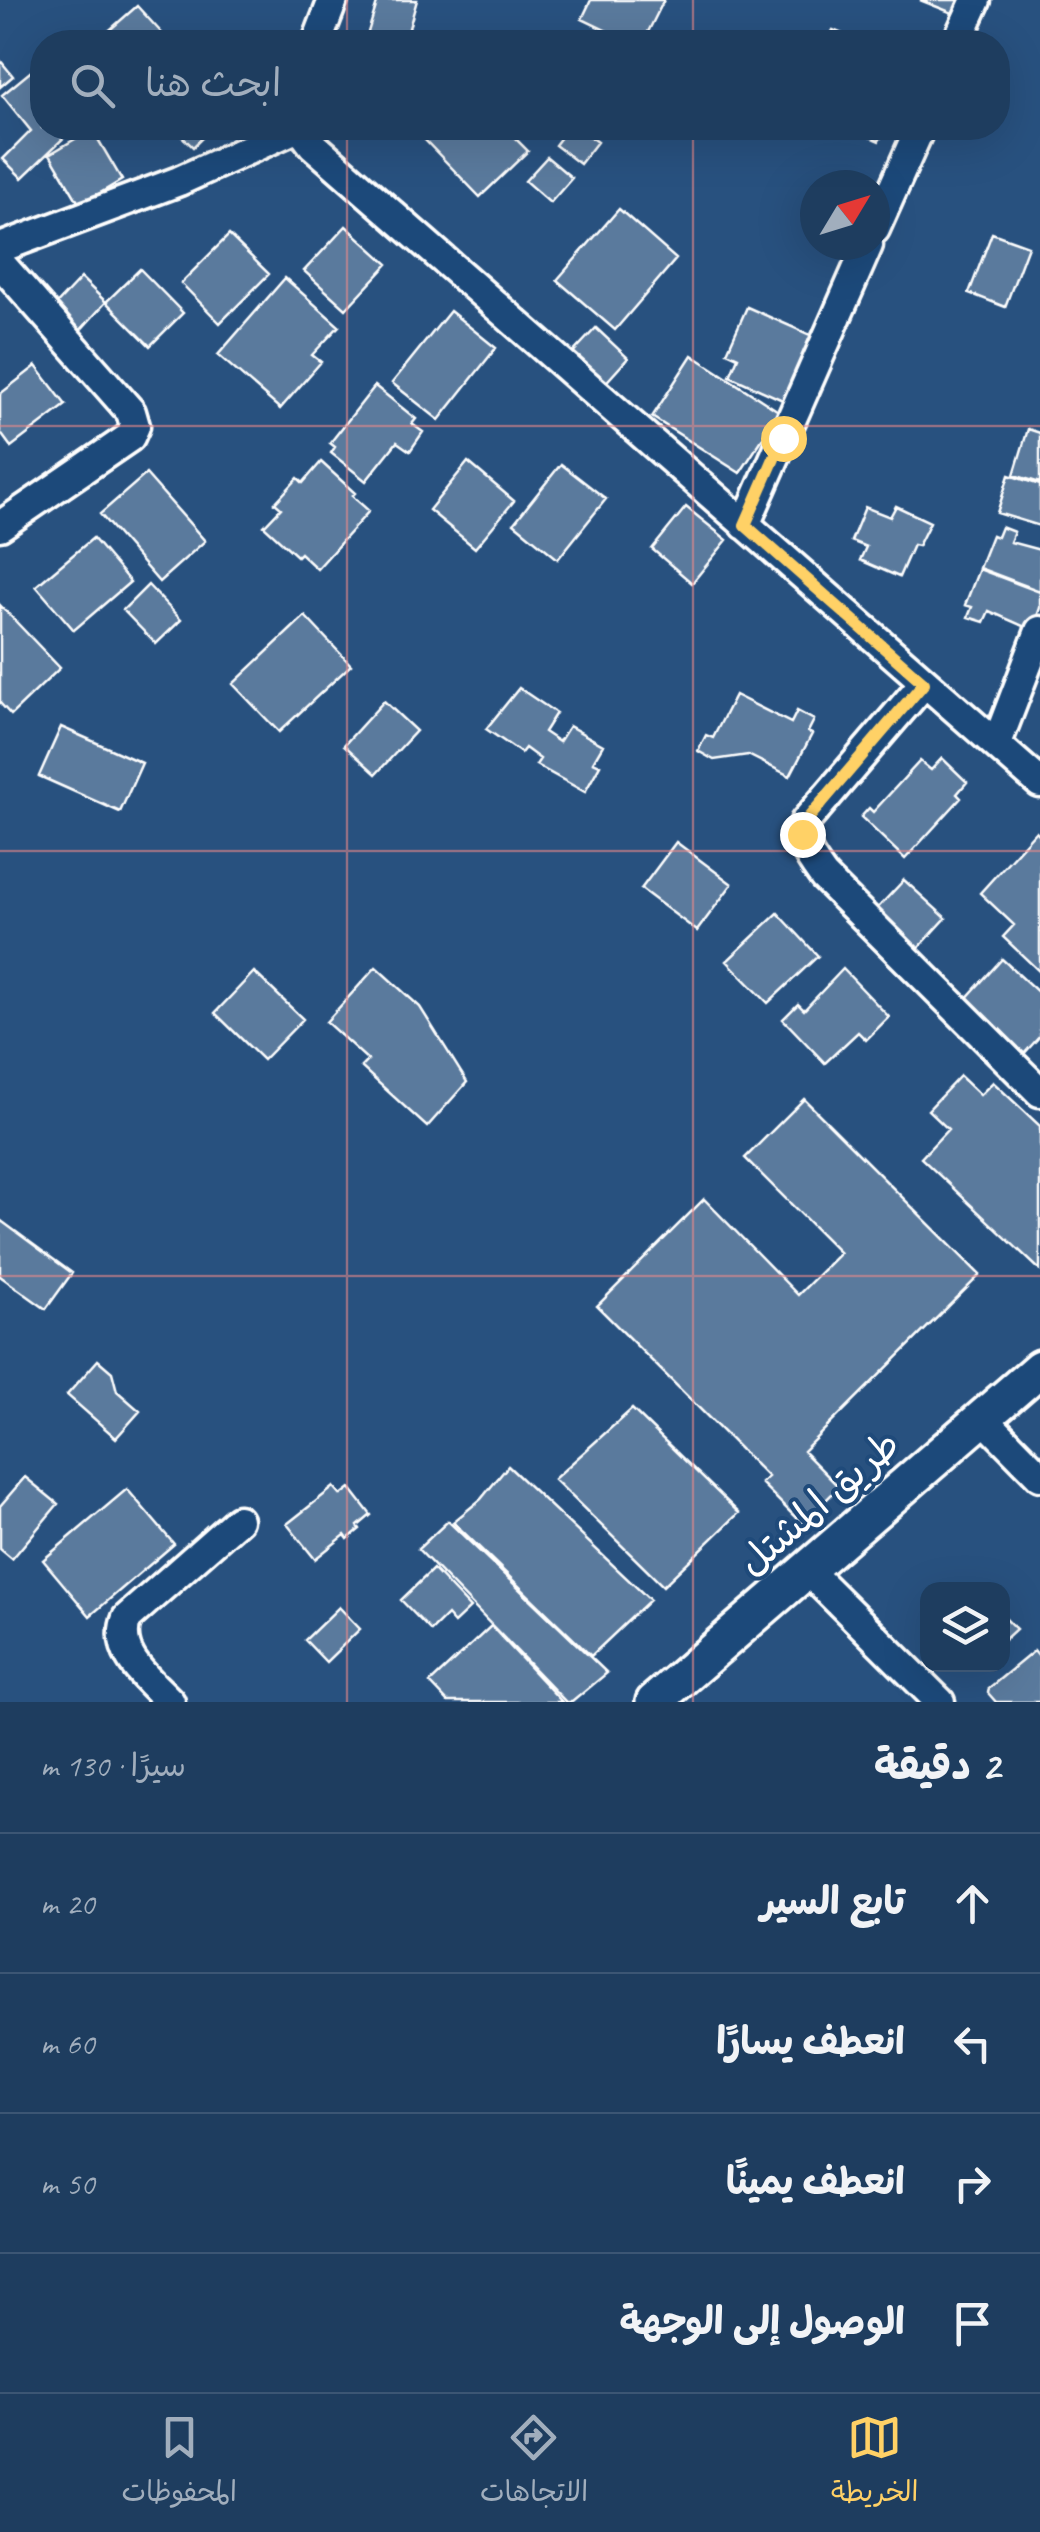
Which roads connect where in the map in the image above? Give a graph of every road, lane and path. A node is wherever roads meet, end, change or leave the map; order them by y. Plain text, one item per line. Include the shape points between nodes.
1 (333, 0) edge
2 (976, 0) edge
3 (322, 30) edge
4 (962, 30) edge
5 (271, 140) edge
6 (308, 140) edge
7 (915, 140) edge
8 (890, 196) edge
9 (0, 248) edge
10 (861, 260) edge
11 (0, 263) edge
12 (745, 525) junction
13 (0, 526) edge
14 (1040, 631) edge
15 (924, 683) junction
16 (997, 743) junction
17 (1040, 783) edge
18 (1040, 1092) edge
19 (1040, 1368) edge
20 (983, 1418) junction
21 (1040, 1476) edge
22 (238, 1520) dead end
23 (807, 1570) junction
24 (170, 1702) edge
25 (654, 1702) edge
26 (940, 1702) edge

1 - 3 street
2 - 4 street
5 - 9 street
6 - 12 street
7 - 8 street
10 - 12 street
11 - 13 street via 131,412 134,426 130,437
12 - 15 street
14 - 16 street
15 - 16 street
15 - 18 street via 805,822 806,852
16 - 17 street
19 - 20 main road, طريق المشتل
20 - 21 street
20 - 23 main road, طريق المشتل
22 - 24 street via 127,1618 123,1646
23 - 25 main road, طريق المشتل
23 - 26 street

